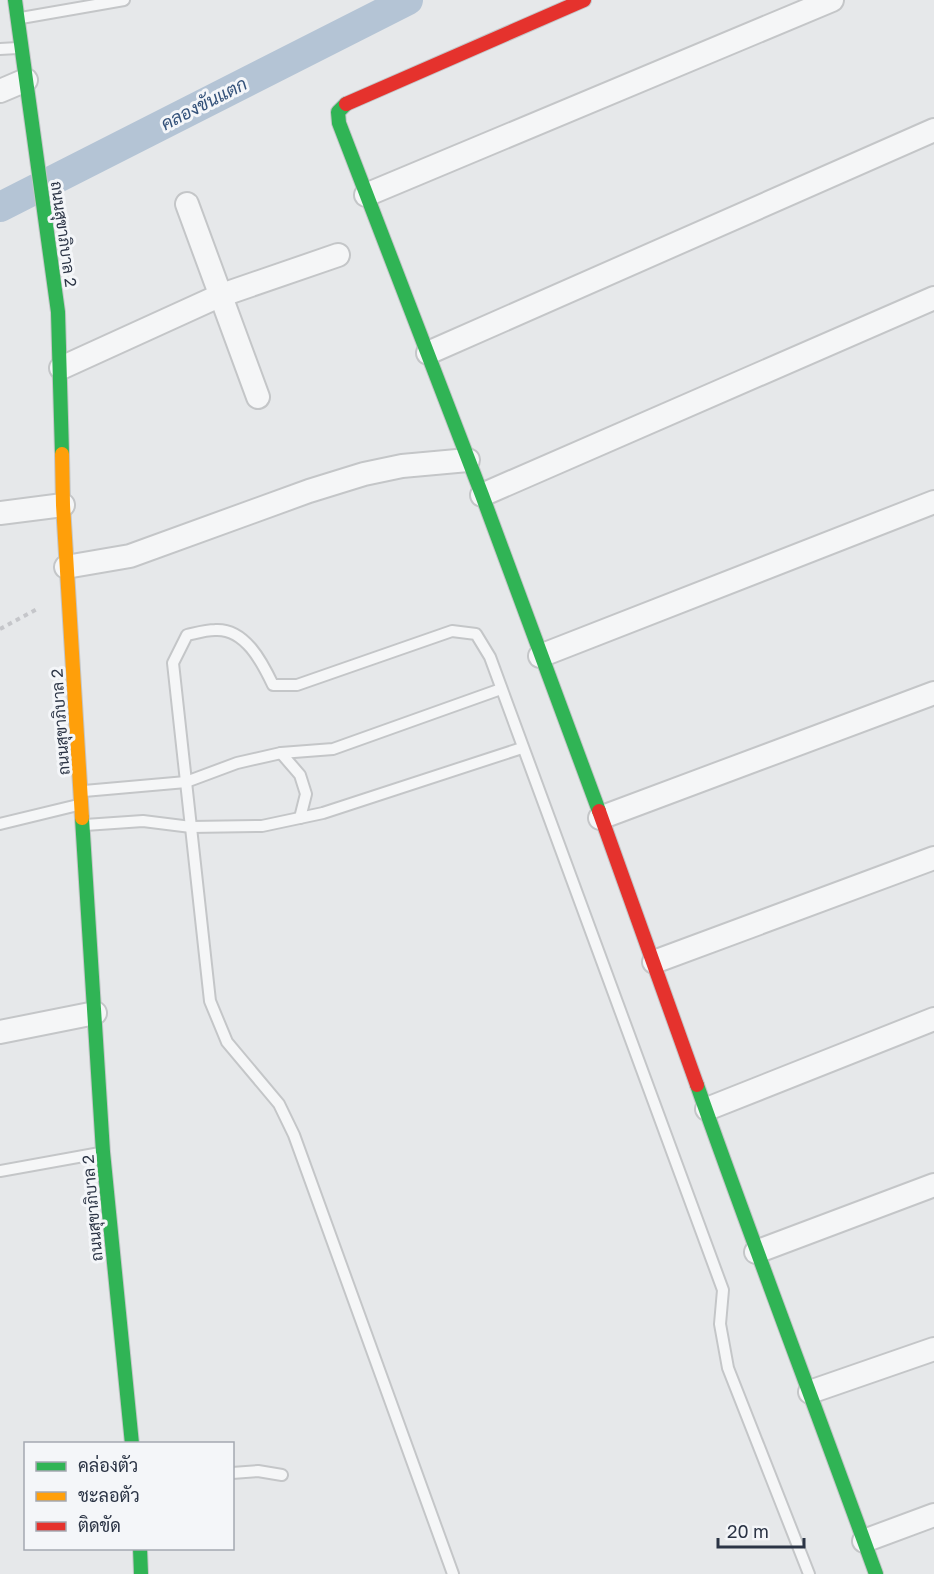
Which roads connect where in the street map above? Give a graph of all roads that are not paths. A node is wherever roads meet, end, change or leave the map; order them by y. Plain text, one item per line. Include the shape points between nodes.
1 (15, 0) edge
2 (124, 0) edge
3 (584, 0) edge
4 (832, 0) edge
5 (18, 18) junction
6 (22, 47) junction
7 (0, 49) edge
8 (26, 80) junction
9 (0, 92) edge
10 (934, 130) edge
11 (366, 195) junction
12 (187, 204) dead end
13 (338, 255) dead end
14 (219, 296) junction
15 (934, 298) edge
16 (428, 353) junction
17 (61, 368) junction
18 (258, 397) dead end
19 (468, 460) junction
20 (482, 495) junction
21 (934, 502) edge
22 (63, 505) junction
23 (0, 513) edge
24 (66, 567) junction
25 (540, 656) junction
26 (501, 689) junction
27 (934, 693) edge
28 (522, 748) junction
29 (281, 753) junction
30 (186, 782) junction
31 (81, 798) junction
32 (300, 818) junction
33 (600, 818) junction
34 (0, 824) edge
35 (83, 825) junction
36 (191, 827) junction
37 (934, 858) edge
38 (654, 962) junction
39 (95, 1013) junction
40 (934, 1019) edge
41 (0, 1032) edge
42 (706, 1109) junction
43 (103, 1152) junction
44 (0, 1171) edge
45 (934, 1185) edge
46 (756, 1252) junction
47 (934, 1349) edge
48 (810, 1392) junction
49 (132, 1442) edge
50 (234, 1473) edge
51 (282, 1475) dead end
52 (934, 1515) edge
53 (864, 1541) junction
54 (140, 1550) edge
55 (141, 1574) edge
56 (453, 1574) edge
57 (808, 1574) edge
58 (876, 1574) edge

1 - 5 street, ถนนสุขาภิบาล 2
2 - 5 lane
3 - 11 street via 347,102 338,112 339,123
4 - 11 street
5 - 6 street, ถนนสุขาภิบาล 2
6 - 7 lane
6 - 8 street, ถนนสุขาภิบาล 2
8 - 9 street
8 - 17 street, ถนนสุขาภิบาล 2
10 - 16 street
11 - 16 street
12 - 14 street
13 - 14 street
14 - 17 street
14 - 18 street
15 - 20 street
16 - 19 street
17 - 22 street, ถนนสุขาภิบาล 2
19 - 20 street
19 - 24 street via 364,474 130,556
20 - 25 street
21 - 25 street
22 - 23 street
22 - 24 street, ถนนสุขาภิบาล 2
24 - 31 street, ถนนสุขาภิบาล 2
25 - 33 street
26 - 28 lane
26 - 29 lane via 333,749
26 - 30 lane via 490,657 476,634 452,631 297,685 273,686 243,638 217,629 187,635 173,663
27 - 33 street
28 - 32 lane
28 - 57 lane via 723,1290 720,1324 728,1368
29 - 30 lane via 237,763
29 - 32 lane via 300,775 306,794
30 - 31 lane
30 - 36 lane
31 - 34 lane
31 - 35 street, ถนนสุขาภิบาล 2
32 - 36 lane via 262,826
33 - 38 street
35 - 36 lane via 143,821
35 - 39 street, ถนนสุขาภิบาล 2
36 - 56 lane via 210,1001 227,1042 279,1104 294,1135
37 - 38 street
38 - 42 street
39 - 41 street
39 - 43 street, ถนนสุขาภิบาล 2
40 - 42 street
42 - 46 street
43 - 44 lane
43 - 49 street, ถนนสุขาภิบาล 2
45 - 46 street
46 - 48 street
47 - 48 street
48 - 53 street
50 - 51 lane
52 - 53 street
53 - 58 street
54 - 55 street

